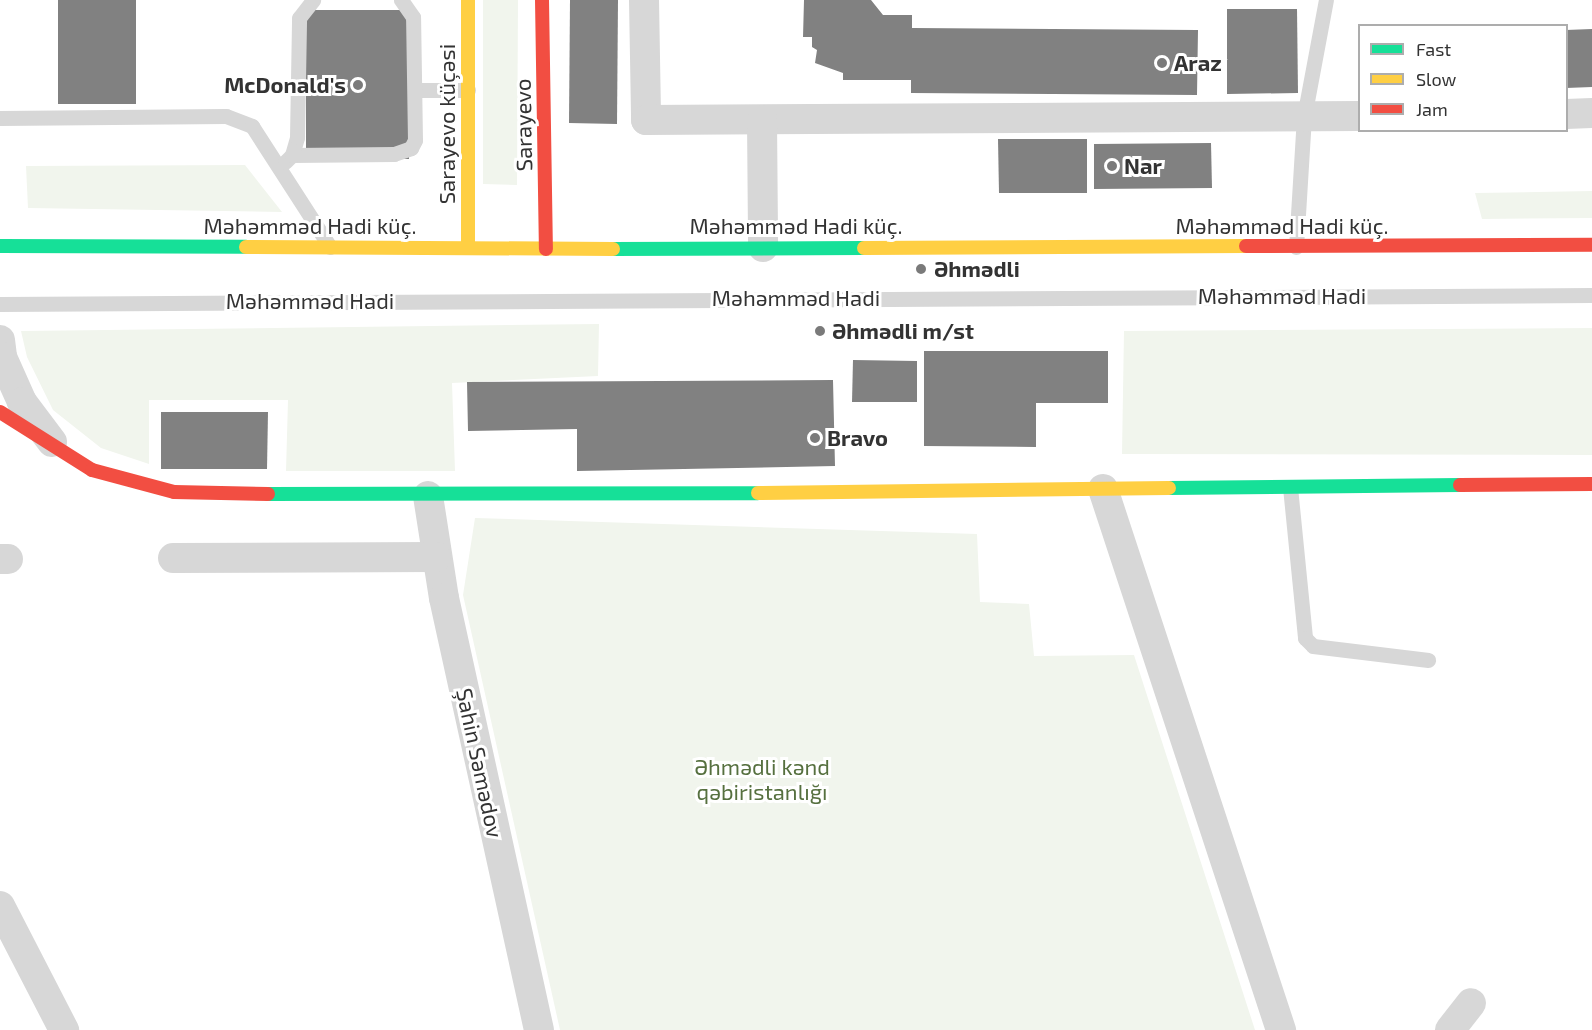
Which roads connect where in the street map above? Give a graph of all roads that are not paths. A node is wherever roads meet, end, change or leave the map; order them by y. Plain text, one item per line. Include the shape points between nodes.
1 (313, 0) edge
2 (401, 0) edge
3 (468, 0) edge
4 (542, 0) edge
5 (644, 0) edge
6 (1326, 0) edge
7 (415, 90) junction
8 (468, 90) junction
9 (1592, 113) edge
10 (1568, 114) edge
11 (1358, 116) edge
12 (1304, 117) junction
13 (0, 118) edge
14 (762, 120) junction
15 (292, 155) junction
16 (279, 169) junction
17 (1592, 244) edge
18 (0, 246) edge
19 (330, 247) junction
20 (763, 247) junction
21 (468, 248) junction
22 (1296, 248) junction
23 (546, 249) junction
24 (1592, 295) edge
25 (0, 304) edge
26 (0, 339) edge
27 (0, 412) edge
28 (62, 454) junction
29 (1592, 484) edge
30 (1290, 487) junction
31 (1103, 489) junction
32 (428, 496) junction
33 (436, 557) junction
34 (174, 558) dead end
35 (1428, 660) dead end
36 (0, 906) edge
37 (1471, 1003) dead end
38 (64, 1030) edge
39 (539, 1030) edge
40 (1281, 1030) edge
41 (1450, 1030) edge

1 - 15 lane via 301,10 299,18 297,137
2 - 7 lane via 413,16
3 - 8 main road, Sarayevo küçəsi
4 - 23 main road, Sarayevo
5 - 14 street via 646,120
6 - 12 lane
7 - 8 lane
7 - 15 lane via 415,140 404,153
8 - 21 main road, Sarayevo küçəsi
9 - 10 street
11 - 12 street
12 - 14 street
12 - 22 lane
13 - 16 lane via 226,116 252,126
14 - 20 street
15 - 16 lane
16 - 19 lane
17 - 22 main road, Məhəmməd Hadi küç.
18 - 19 main road, Məhəmməd Hadi küç.
19 - 21 main road, Məhəmməd Hadi küç.
20 - 22 main road, Məhəmməd Hadi küç.
20 - 23 main road, Məhəmməd Hadi küç.
21 - 23 main road, Məhəmməd Hadi küç.
24 - 25 lane, Məhəmməd Hadi
26 - 28 street via 2,357 21,402
27 - 28 main road
28 - 32 main road via 128,482 174,492
29 - 30 main road
30 - 31 main road
30 - 35 lane via 1305,638 1312,645
31 - 32 main road
31 - 40 street
32 - 33 street, Şahin Səmədov
33 - 34 street
33 - 39 street, Şahin Səmədov
36 - 38 street
37 - 41 street

